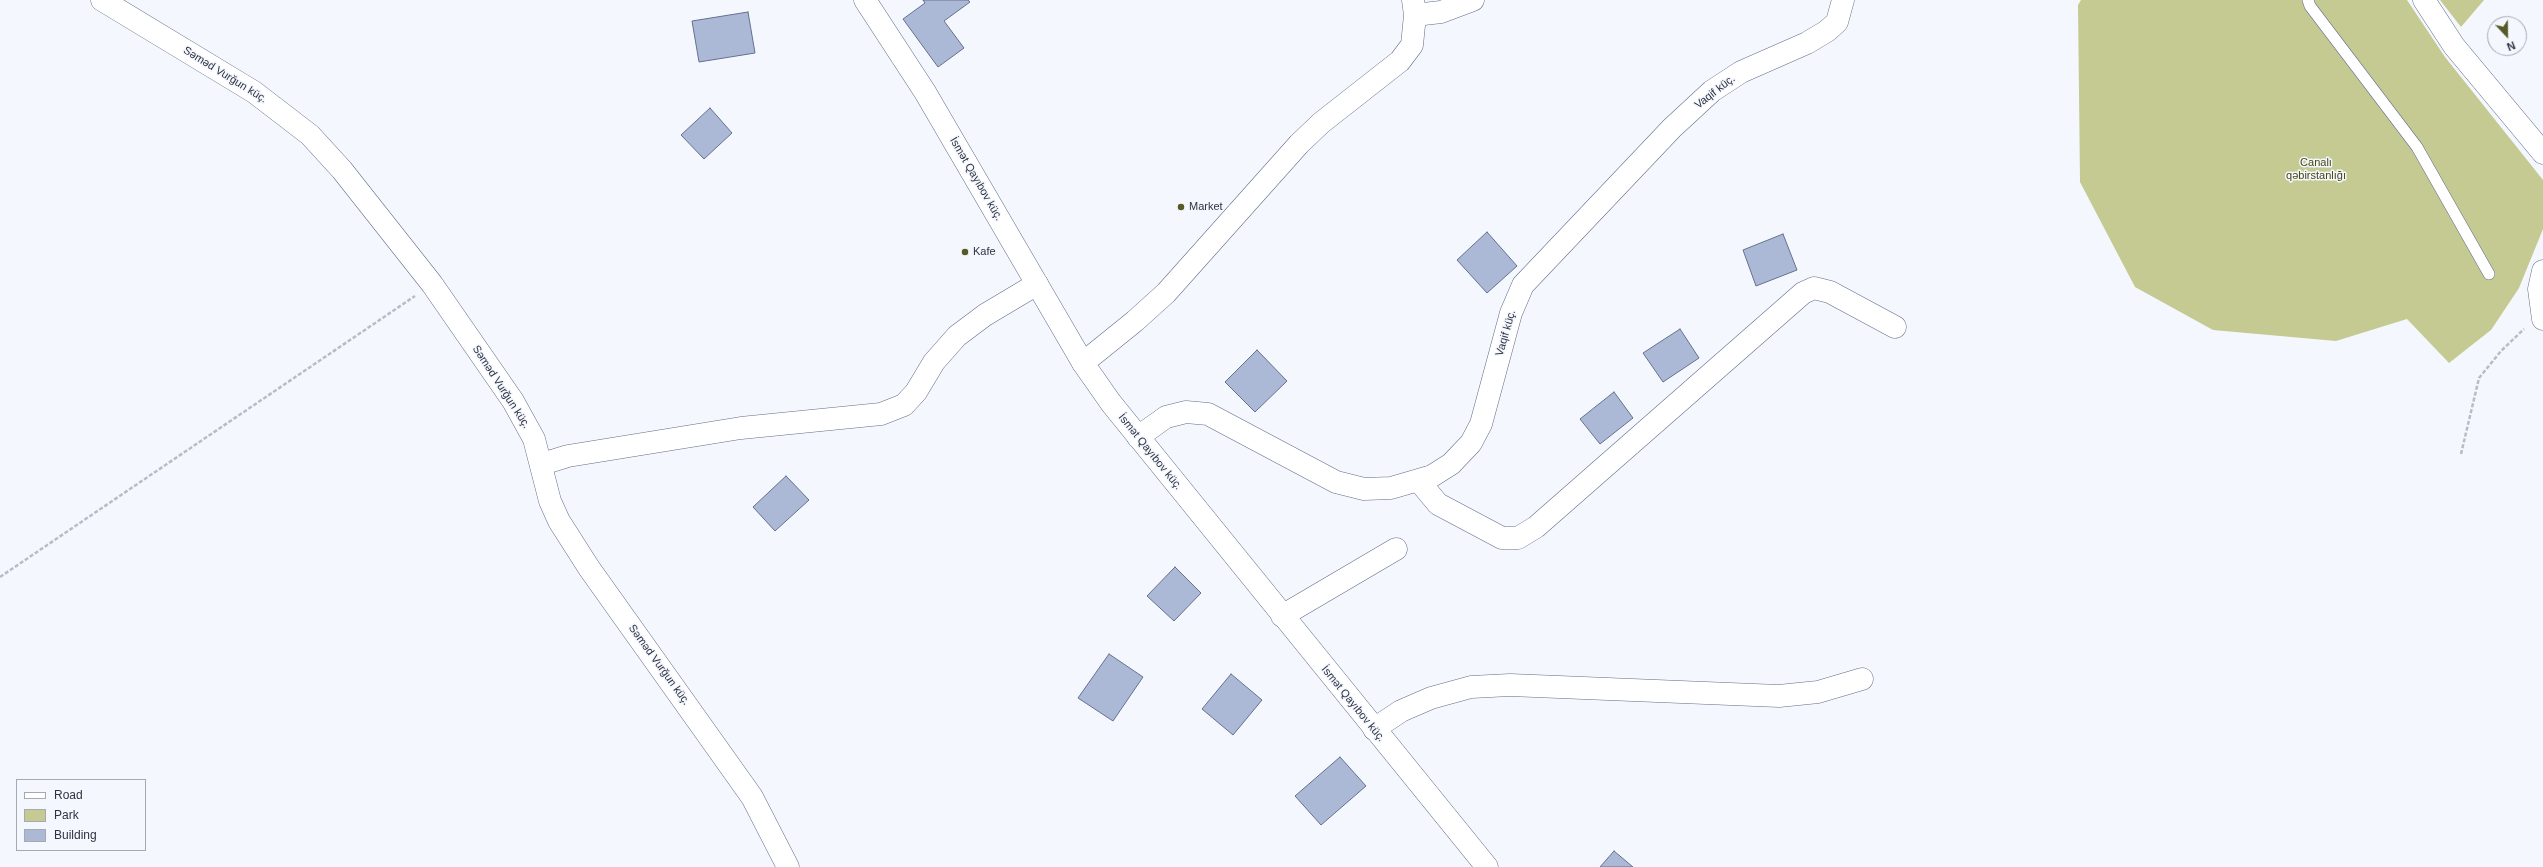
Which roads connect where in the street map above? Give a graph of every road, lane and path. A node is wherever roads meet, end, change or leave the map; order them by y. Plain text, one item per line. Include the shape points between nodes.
1 (102, 0) edge
2 (865, 0) edge
3 (1473, 0) edge
4 (1843, 0) edge
5 (2308, 0) edge
6 (2424, 0) edge
7 (1414, 8) edge
8 (2543, 154) edge
9 (2543, 271) edge
10 (2489, 274) dead end
11 (432, 284) junction
12 (1037, 284) junction
13 (2542, 316) edge
14 (1895, 327) dead end
15 (1083, 363) junction
16 (1138, 437) junction
17 (2461, 454) dead end
18 (542, 464) junction
19 (1418, 480) junction
20 (1396, 549) dead end
21 (0, 577) edge
22 (1282, 616) junction
23 (1862, 679) dead end
24 (1374, 729) junction
25 (788, 867) edge
26 (1487, 867) edge

1 - 11 street, Səməd Vurğun küç. via 254,92 310,135 342,170
2 - 12 street, İsmət Qayıbov küç. via 925,92
3 - 7 street via 1441,12
4 - 19 street, Vaqif küç. via 1837,22 1827,31 1807,43 1741,72 1712,91 1672,128 1523,285 1511,313 1481,424 1471,443 1451,464 1432,476
5 - 10 lane via 2417,147
6 - 8 street via 2454,46
7 - 15 street via 1412,44 1400,61 1321,123 1299,144 1166,293 1135,322
9 - 13 street via 2539,289
11 - 18 street, Səməd Vurğun küç. via 513,401 534,439
11 - 21 path
12 - 15 street, İsmət Qayıbov küç.
12 - 18 street via 985,315 957,336 934,362 916,392 904,405 880,414 742,428 568,456
13 - 17 path via 2501,351 2480,378
14 - 19 street via 1830,292 1814,288 1803,293 1536,527 1518,538 1502,538 1438,504
15 - 16 street, İsmət Qayıbov küç.
16 - 19 street, Vaqif küç. via 1166,417 1186,412 1208,414 1336,482 1364,488 1391,488
16 - 22 street, İsmət Qayıbov küç.
18 - 25 street, Səməd Vurğun küç. via 550,501 559,521 589,568 752,797
20 - 22 street
22 - 24 street, İsmət Qayıbov küç.
23 - 24 street via 1818,692 1779,696 1510,685 1471,687 1430,698 1401,711
24 - 26 street, İsmət Qayıbov küç.

